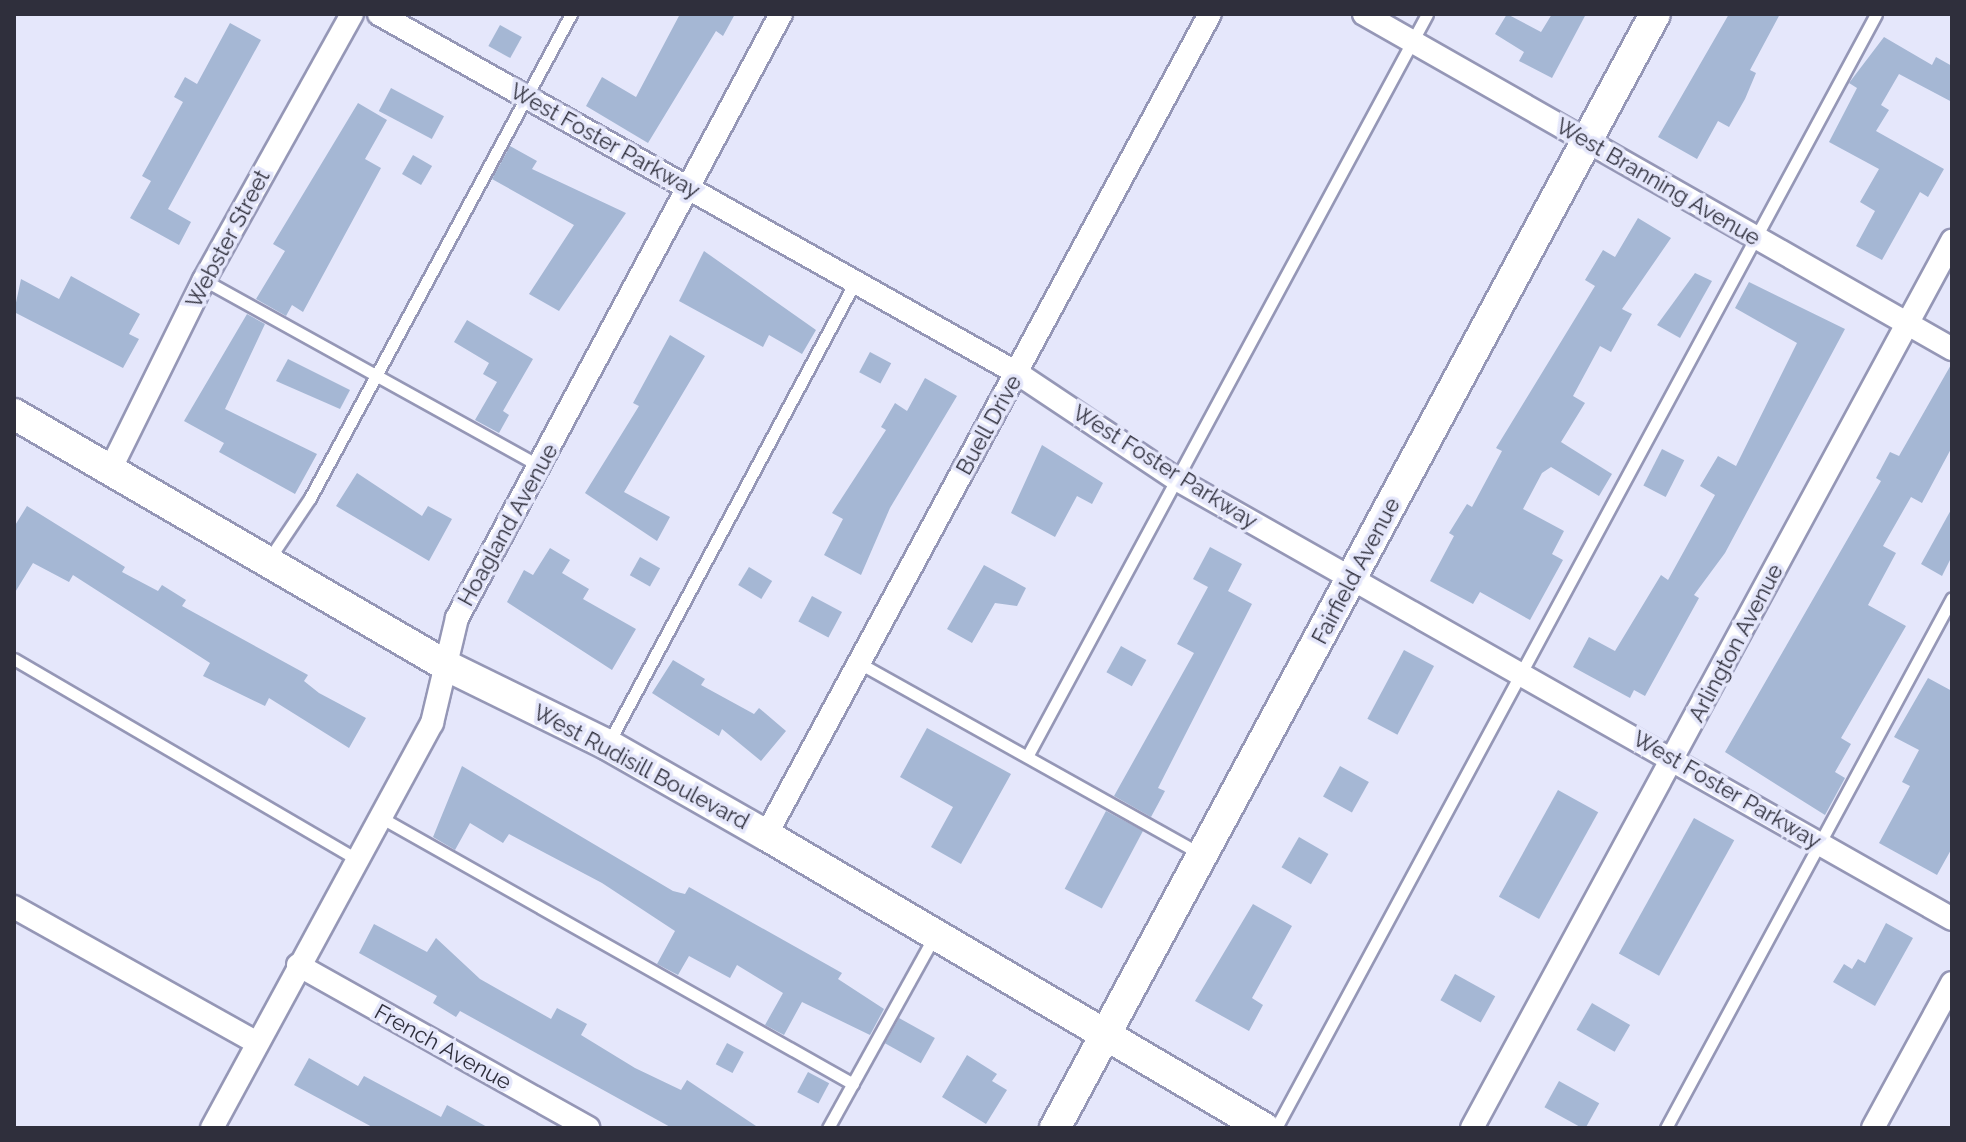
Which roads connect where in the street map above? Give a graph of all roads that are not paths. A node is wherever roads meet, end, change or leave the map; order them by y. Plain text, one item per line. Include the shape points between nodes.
1 (352, 14) edge
2 (379, 14) edge
3 (571, 14) edge
4 (781, 14) edge
5 (1210, 14) edge
6 (1364, 14) edge
7 (1427, 14) edge
8 (1655, 14) edge
9 (1876, 14) edge
10 (1412, 41) junction
11 (527, 97) junction
12 (1585, 140) junction
13 (688, 188) junction
14 (1755, 237) junction
15 (1952, 241) edge
16 (204, 280) junction
17 (855, 282) junction
18 (1907, 323) junction
19 (1952, 349) edge
20 (375, 373) junction
21 (1017, 373) junction
22 (14, 414) edge
23 (541, 466) junction
24 (111, 468) junction
25 (1176, 479) junction
26 (268, 560) junction
27 (1353, 577) junction
28 (1952, 598) edge
29 (14, 659) edge
30 (859, 663) junction
31 (447, 666) junction
32 (1520, 672) junction
33 (608, 745) junction
34 (1029, 753) junction
35 (1673, 759) junction
36 (380, 817) junction
37 (766, 835) junction
38 (1819, 844) junction
39 (1203, 855) junction
40 (356, 859) junction
41 (14, 907) edge
42 (1952, 919) edge
43 (936, 933) junction
44 (298, 965) junction
45 (1952, 983) edge
46 (1105, 1037) junction
47 (256, 1042) junction
48 (853, 1084) junction
49 (215, 1127) edge
50 (588, 1128) edge
51 (828, 1128) edge
52 (1055, 1128) edge
53 (1264, 1128) edge
54 (1276, 1128) edge
55 (1472, 1128) edge
56 (1666, 1128) edge
57 (1873, 1128) edge

1 - 16 street, Webster Street
2 - 11 street, West Foster Parkway
3 - 11 lane
4 - 13 street, Hoagland Avenue
5 - 21 street, Buell Drive
6 - 10 street, West Branning Avenue
7 - 10 lane
8 - 12 street, Fairfield Avenue
9 - 14 lane
10 - 12 street, West Branning Avenue
10 - 25 lane
11 - 13 street, West Foster Parkway
11 - 20 lane
12 - 14 street, West Branning Avenue
12 - 27 street, Fairfield Avenue
13 - 17 street, West Foster Parkway
13 - 23 street, Hoagland Avenue
14 - 18 street, West Branning Avenue
14 - 32 lane
15 - 18 street, Arlington Avenue
16 - 20 lane
16 - 24 street, Webster Street
17 - 21 street, West Foster Parkway
17 - 33 lane
18 - 19 street, West Branning Avenue
18 - 35 street, Arlington Avenue
20 - 23 lane
20 - 26 lane via 310,498
21 - 25 street, West Foster Parkway
21 - 30 street, Buell Drive
22 - 24 street, West Rudisill Boulevard
23 - 31 street, Hoagland Avenue via 457,618
24 - 26 street, West Rudisill Boulevard
25 - 27 street, West Foster Parkway
25 - 34 lane
26 - 31 street, West Rudisill Boulevard
27 - 32 street, West Foster Parkway
27 - 39 street, Fairfield Avenue
28 - 38 lane
29 - 40 lane
30 - 34 lane
30 - 37 street, Buell Drive
31 - 33 street, West Rudisill Boulevard
31 - 36 street, Hoagland Avenue via 444,698
32 - 35 street, West Foster Parkway
32 - 54 lane
33 - 37 street, West Rudisill Boulevard
34 - 39 lane
35 - 38 street, West Foster Parkway
35 - 55 street, Arlington Avenue
36 - 40 street, Hoagland Avenue
36 - 48 lane
37 - 43 street, West Rudisill Boulevard
38 - 42 street, West Foster Parkway
38 - 56 lane
39 - 46 street, Fairfield Avenue
40 - 44 street, Hoagland Avenue
41 - 47 street
43 - 46 street, West Rudisill Boulevard
43 - 48 lane
44 - 47 street, Hoagland Avenue
44 - 50 street, French Avenue
45 - 57 street
46 - 52 street, Fairfield Avenue
46 - 53 street, West Rudisill Boulevard
47 - 49 street, Hoagland Avenue
48 - 51 lane

